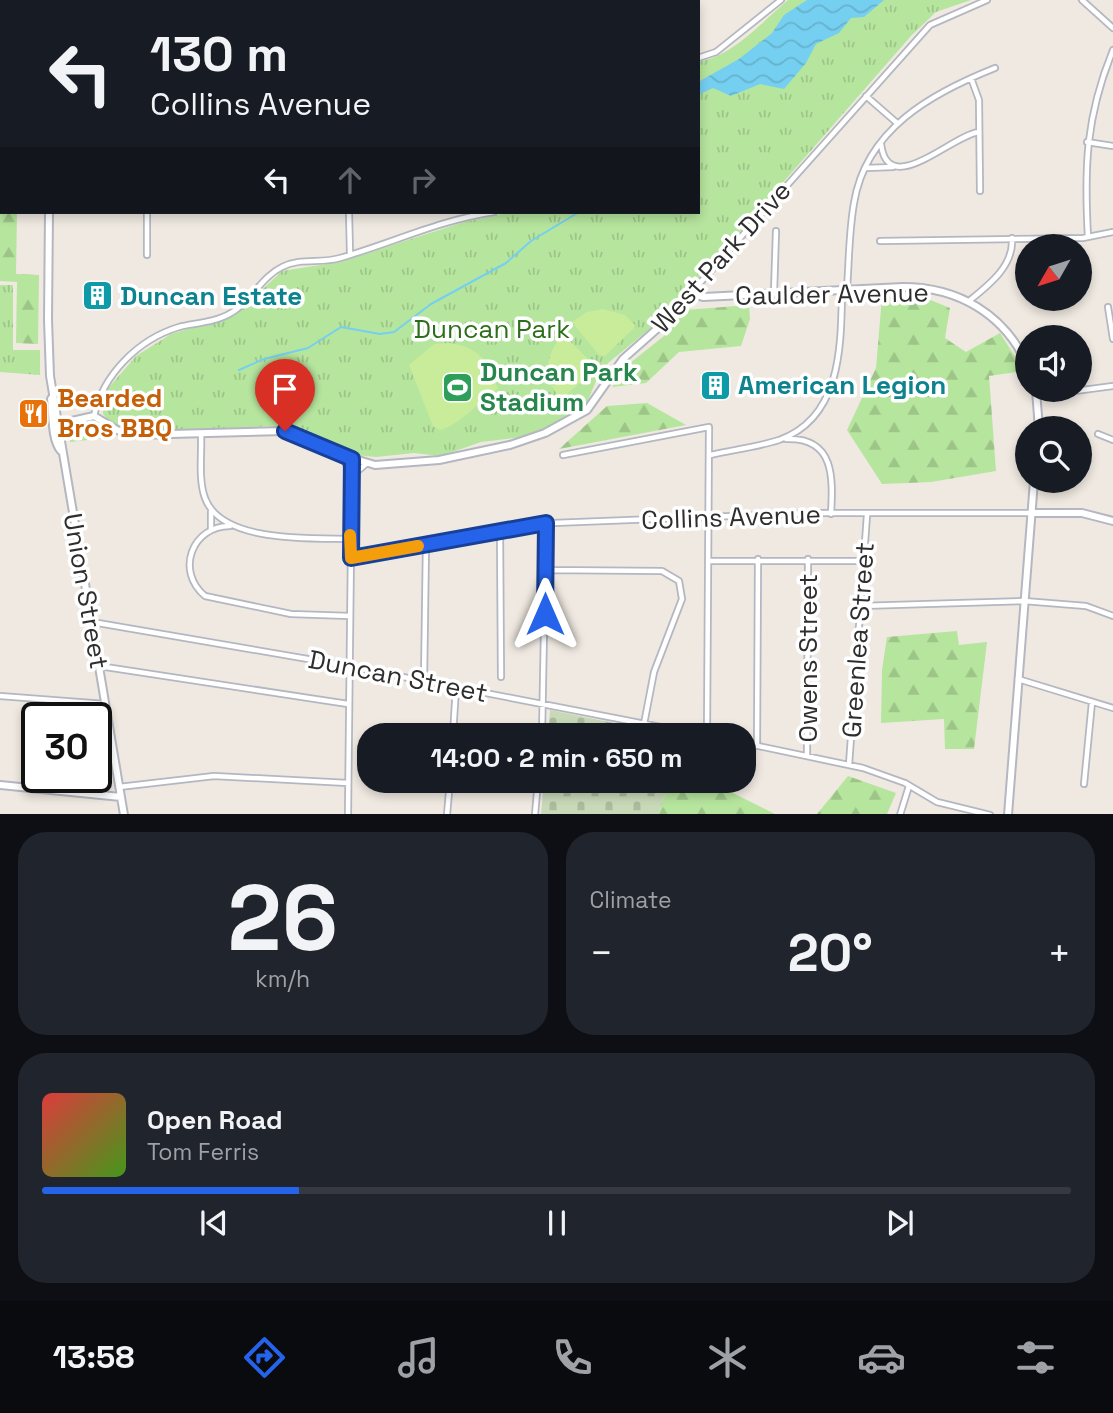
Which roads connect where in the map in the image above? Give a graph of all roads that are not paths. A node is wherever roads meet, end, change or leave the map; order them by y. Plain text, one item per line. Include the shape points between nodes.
1 (781, 0) edge
2 (987, 0) edge
3 (1082, 0) edge
4 (978, 1) edge
5 (1113, 28) edge
6 (1113, 50) edge
7 (700, 57) edge
8 (995, 68) dead end
9 (971, 78) junction
10 (866, 96) junction
11 (897, 123) junction
12 (979, 131) junction
13 (1087, 142) junction
14 (880, 143) junction
15 (1113, 146) edge
16 (894, 167) junction
17 (866, 168) junction
18 (980, 191) dead end
19 (49, 214) edge
20 (147, 214) edge
21 (349, 214) edge
22 (486, 214) edge
23 (776, 231) dead end
24 (1113, 232) edge
25 (1088, 234) edge
26 (1092, 236) edge
27 (1012, 238) junction
28 (1015, 238) edge
29 (880, 241) dead end
30 (350, 254) junction
31 (147, 255) dead end
32 (844, 289) junction
33 (691, 293) junction
34 (774, 293) junction
35 (969, 302) junction
36 (1108, 307) dead end
37 (1113, 339) edge
38 (1015, 345) edge
39 (1113, 386) edge
40 (1092, 388) edge
41 (94, 415) junction
42 (57, 424) junction
43 (201, 433) junction
44 (1098, 434) dead end
45 (780, 439) junction
46 (1113, 440) edge
47 (563, 454) dead end
48 (710, 455) junction
49 (342, 456) junction
50 (352, 459) junction
51 (366, 464) junction
52 (351, 477) junction
53 (1033, 493) edge
54 (211, 510) junction
55 (831, 513) junction
56 (1032, 513) junction
57 (867, 515) junction
58 (709, 516) junction
59 (1113, 521) edge
60 (546, 523) junction
61 (230, 526) junction
62 (211, 529) junction
63 (500, 530) junction
64 (350, 539) junction
65 (426, 544) junction
66 (351, 558) junction
67 (758, 559) junction
68 (808, 559) junction
69 (708, 561) junction
70 (863, 561) junction
71 (546, 570) junction
72 (1024, 601) junction
73 (860, 606) junction
74 (350, 616) junction
75 (1113, 616) edge
76 (92, 622) junction
77 (99, 666) junction
78 (348, 666) junction
79 (500, 677) dead end
80 (1017, 679) junction
81 (424, 681) junction
82 (456, 687) junction
83 (0, 696) edge
84 (80, 702) edge
85 (106, 702) edge
86 (1092, 702) junction
87 (348, 704) junction
88 (544, 704) junction
89 (1113, 708) edge
90 (454, 723) edge
91 (543, 723) edge
92 (644, 723) joint
93 (705, 723) edge
94 (112, 742) edge
95 (757, 746) joint
96 (807, 756) junction
97 (849, 765) junction
98 (348, 783) junction
99 (1084, 784) dead end
100 (0, 785) edge
101 (909, 786) junction
102 (119, 787) junction
103 (449, 793) edge
104 (537, 793) edge
105 (121, 797) junction
106 (124, 814) edge
107 (348, 814) edge
108 (447, 814) edge
109 (535, 814) edge
110 (900, 814) edge
111 (990, 814) edge
112 (1008, 814) edge

1 - 7 street via 716,52
2 - 4 street, West Park Drive
3 - 5 street
4 - 10 street, West Park Drive via 930,25
6 - 13 street via 1099,85
8 - 9 street
9 - 11 street via 940,92
9 - 12 street via 979,100
10 - 11 street
10 - 33 street, West Park Drive
11 - 14 street
12 - 16 street via 953,140 924,161
12 - 18 street
13 - 15 street
13 - 25 street
14 - 16 street via 884,158
14 - 17 street
16 - 17 street
17 - 32 street via 854,203
19 - 42 street, Union Street via 51,399
20 - 31 street
21 - 30 street
22 - 30 street
23 - 34 street
24 - 26 street
27 - 28 street
27 - 29 street
27 - 35 street via 1005,267
30 - 41 street via 337,260 284,266 230,314 149,340 115,373
32 - 34 street, Caulder Avenue
32 - 35 street, Caulder Avenue via 924,288
32 - 45 street via 834,383 820,409
33 - 34 street, Caulder Avenue via 704,298
33 - 51 street, West Park Drive via 622,359 590,407 566,423 520,443 444,459
35 - 38 street, Caulder Avenue via 1006,330
36 - 37 street
39 - 40 street
41 - 42 street
41 - 43 street, West Park Drive via 127,434
42 - 76 street, Union Street
43 - 49 street, West Park Drive via 285,431
43 - 54 street via 204,492
44 - 46 street
45 - 48 street
45 - 55 street via 806,442 826,458 833,478
47 - 48 street via 709,427
48 - 58 street
49 - 50 street, West Park Drive
49 - 52 street
50 - 51 street, West Park Drive
50 - 52 street
51 - 52 street
52 - 64 street
53 - 56 street
54 - 61 street
54 - 62 street
55 - 57 street, Collins Avenue
55 - 58 street, Collins Avenue
56 - 57 street, Collins Avenue
56 - 59 street, Collins Avenue via 1082,513
56 - 72 street
57 - 70 street, Greenlea Street
58 - 60 street, Collins Avenue
58 - 69 street
60 - 63 street, Collins Avenue
60 - 71 street
61 - 62 street
61 - 64 street via 294,538
62 - 74 street via 194,545 189,564 193,582 205,596 291,614
63 - 65 street, Collins Avenue
63 - 79 street
64 - 66 street
65 - 66 street, Collins Avenue
65 - 81 street
66 - 74 street
67 - 68 street
67 - 69 street
67 - 95 street
68 - 70 street
68 - 96 street, Owens Street
69 - 93 street
70 - 73 street, Greenlea Street
71 - 88 street
71 - 92 street via 662,571 679,581 682,599 654,672
72 - 73 street
72 - 75 street via 1086,606
72 - 80 street
73 - 97 street, Greenlea Street
74 - 78 street
76 - 77 street, Union Street
76 - 78 street, Duncan Street
77 - 85 street, Union Street
77 - 87 street
78 - 81 street, Duncan Street
78 - 87 street
80 - 86 street
80 - 112 street
81 - 82 street, Duncan Street
82 - 88 street, Duncan Street
82 - 90 street
83 - 84 street
86 - 89 street
86 - 99 street
87 - 98 street
88 - 91 street
88 - 92 street, Duncan Street
94 - 102 street, Union Street
95 - 96 street
96 - 97 street
97 - 101 street
98 - 102 street via 224,776
98 - 107 street
100 - 105 street
101 - 110 street
101 - 111 street via 937,802
102 - 105 street, Union Street
103 - 108 street
104 - 109 street
105 - 106 street, Union Street

